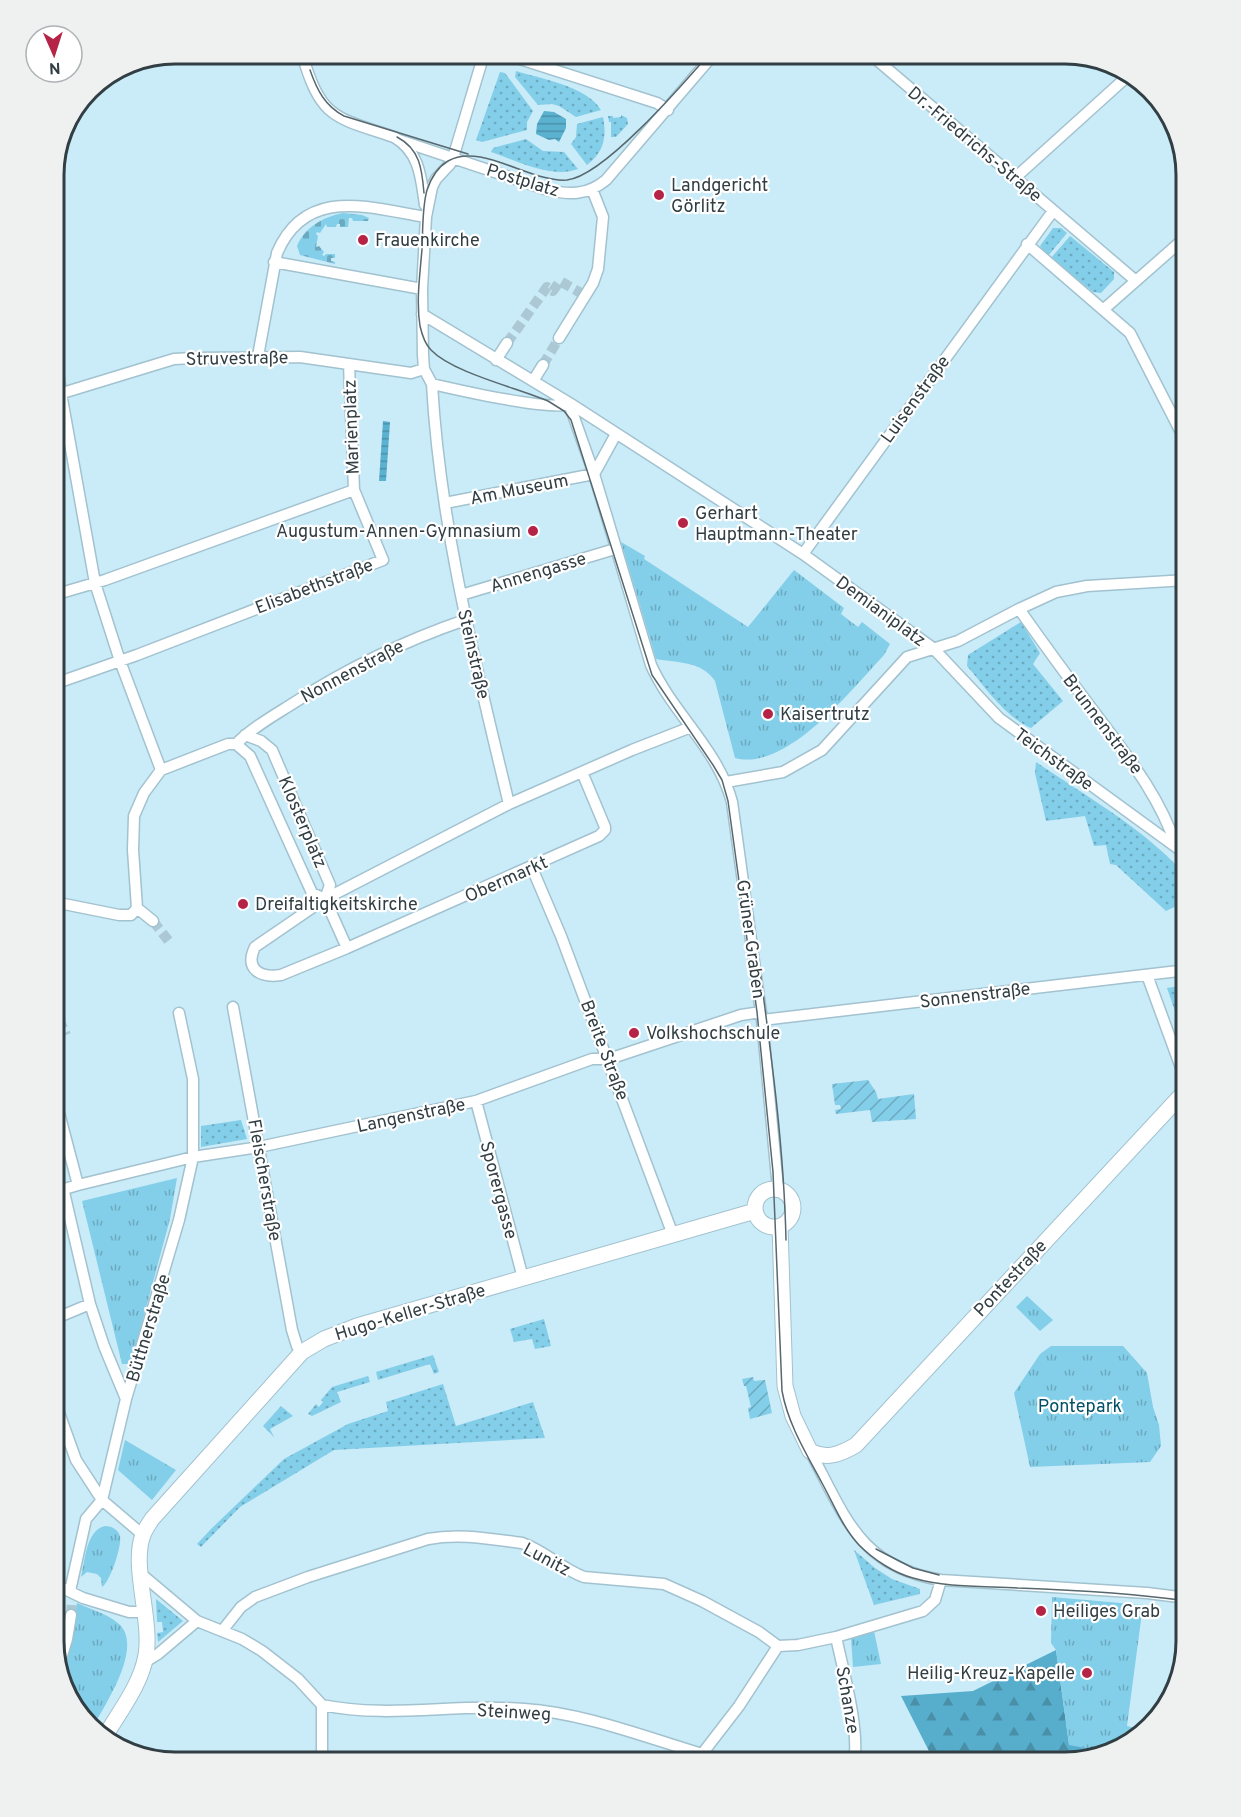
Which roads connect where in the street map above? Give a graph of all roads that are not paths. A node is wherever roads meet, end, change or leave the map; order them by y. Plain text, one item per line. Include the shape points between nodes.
1 (306, 64) edge
2 (481, 64) edge
3 (536, 64) edge
4 (705, 65) edge
5 (883, 65) edge
6 (1123, 80) edge
7 (668, 110) junction
8 (399, 140) junction
9 (453, 158) junction
10 (1016, 177) junction
11 (592, 189) junction
12 (1053, 211) junction
13 (426, 217) junction
14 (1027, 244) junction
15 (1176, 245) edge
16 (274, 262) junction
17 (1136, 280) junction
18 (422, 289) junction
19 (1104, 309) junction
20 (422, 314) junction
21 (559, 338) tunnel mouth
22 (507, 343) tunnel mouth
23 (258, 356) junction
24 (496, 360) junction
25 (349, 364) junction
26 (543, 365) tunnel mouth
27 (424, 369) junction
28 (533, 381) junction
29 (432, 384) junction
30 (65, 393) edge
31 (571, 404) junction
32 (1176, 423) edge
33 (65, 434) edge
34 (616, 434) junction
35 (594, 474) junction
36 (354, 490) junction
37 (445, 503) junction
38 (615, 549) junction
39 (803, 554) junction
40 (1176, 581) edge
41 (95, 583) junction
42 (65, 592) edge
43 (461, 595) junction
44 (1019, 609) junction
45 (465, 620) junction
46 (933, 648) junction
47 (120, 661) junction
48 (65, 680) edge
49 (691, 727) junction
50 (245, 735) junction
51 (236, 744) junction
52 (161, 770) junction
53 (582, 772) junction
54 (726, 782) junction
55 (509, 804) junction
56 (1176, 846) joint
57 (532, 868) junction
58 (325, 898) junction
59 (65, 904) edge
60 (137, 908) junction
61 (153, 921) tunnel mouth
62 (346, 948) junction
63 (1176, 971) edge
64 (1147, 975) junction
65 (233, 1007) dead end
66 (178, 1013) dead end
67 (762, 1016) junction
68 (1176, 1055) edge
69 (609, 1059) junction
70 (1176, 1098) edge
71 (476, 1101) junction
72 (64, 1133) edge
73 (259, 1146) junction
74 (193, 1157) junction
75 (78, 1185) junction
76 (64, 1188) edge
77 (778, 1189) junction
78 (755, 1211) junction
79 (64, 1212) edge
80 (780, 1226) junction
81 (673, 1235) junction
82 (523, 1278) junction
83 (90, 1304) junction
84 (64, 1315) edge
85 (302, 1352) junction
86 (126, 1399) junction
87 (64, 1428) edge
88 (810, 1451) junction
89 (102, 1500) junction
90 (143, 1535) junction
91 (140, 1573) junction
92 (941, 1580) junction
93 (64, 1590) edge
94 (72, 1595) junction
95 (1176, 1597) edge
96 (146, 1612) junction
97 (71, 1615) tunnel mouth
98 (197, 1621) junction
99 (222, 1631) junction
100 (836, 1637) junction
101 (778, 1646) junction
102 (64, 1647) edge
103 (145, 1662) junction
104 (322, 1705) junction
105 (109, 1730) edge
106 (322, 1752) edge
107 (682, 1752) edge
108 (704, 1752) edge
109 (855, 1752) edge

1 - 8 street, Postplatz via 319,99 331,113
2 - 9 street
3 - 7 street via 657,103
4 - 7 street
5 - 10 street, Dr.-Friedrichs-Straße
6 - 10 street
7 - 11 street via 606,180
8 - 9 street, Postplatz
8 - 13 street via 417,163
9 - 11 street, Postplatz via 562,193
9 - 13 street via 432,187
10 - 12 street, Dr.-Friedrichs-Straße
11 - 21 street via 603,218 598,269
12 - 14 street, Luisenstraße
12 - 17 street, Dr.-Friedrichs-Straße
13 - 16 street via 355,205 329,207 289,231
13 - 18 street
14 - 19 street
14 - 39 street, Luisenstraße
15 - 17 street
16 - 18 street
16 - 23 street
17 - 19 street
18 - 20 street
19 - 32 street via 1130,333
20 - 24 street, Demianiplatz
20 - 27 street
22 - 24 street
23 - 25 street, Struvestraße
23 - 30 street, Struvestraße via 174,359
24 - 28 street, Demianiplatz
25 - 27 street, Struvestraße via 411,373
25 - 36 street, Marienplatz
26 - 28 street
27 - 29 street
28 - 31 street, Demianiplatz
29 - 31 street via 546,405
29 - 37 street
31 - 34 street, Demianiplatz
31 - 35 street
33 - 41 street
34 - 35 street
34 - 39 street, Demianiplatz
35 - 37 street, Am Museum
35 - 38 street
36 - 41 street
36 - 47 street, Elisabethstraße via 382,560
37 - 43 street, Steinstraße
38 - 43 street, Annengasse
38 - 49 street, Grüner Graben via 651,665
39 - 46 street, Demianiplatz
40 - 44 street via 1087,586 1056,592
41 - 42 street
41 - 47 street
43 - 45 street, Steinstraße
44 - 46 street via 958,641
44 - 56 street, Brunnenstraße via 1138,769 1170,827
45 - 50 street, Nonnenstraße via 418,636 355,668
45 - 55 street, Steinstraße
46 - 54 street, Demianiplatz via 907,657 822,750 783,772
46 - 56 street, Teichstraße via 999,718
47 - 48 street, Elisabethstraße
47 - 52 street
49 - 53 street, Obermarkt
49 - 54 street, Grüner Graben
50 - 51 street
50 - 58 street, Klosterplatz via 272,750 330,885
51 - 52 street
51 - 58 street, Klosterplatz via 250,756 312,893
52 - 60 street via 144,793 134,816
53 - 55 street, Obermarkt
53 - 57 street, Obermarkt via 605,830
54 - 67 street, Grüner Graben
55 - 58 street, Obermarkt
57 - 62 street, Obermarkt
57 - 69 street, Breite Straße
58 - 62 street
58 - 62 street, Obermarkt via 255,947 251,954 253,967 261,975 281,975
59 - 60 street via 119,915 130,915
60 - 61 street
63 - 64 street, Sonnenstraße
64 - 67 street, Sonnenstraße
64 - 68 street
65 - 73 street, Fleischerstraße
66 - 74 street, Büttnerstraße via 193,1079
67 - 69 street, Langenstraße via 741,1015
67 - 77 street, Grüner Graben
69 - 71 street, Langenstraße via 592,1059
69 - 81 street, Breite Straße
70 - 88 street, Pontestraße via 856,1445 827,1455
71 - 73 street, Langenstraße
71 - 82 street, Sporergasse
72 - 75 street
73 - 74 street, Langenstraße
73 - 85 street, Fleischerstraße via 292,1330
74 - 75 street, Langenstraße
74 - 86 street, Büttnerstraße via 179,1220
75 - 76 street, Langenstraße
77 - 78 street via 759,1195
77 - 80 street via 788,1194 793,1205 791,1217
78 - 80 street via 762,1223
78 - 81 street, Hugo-Keller-Straße
79 - 83 street
80 - 88 street via 785,1386 793,1416
81 - 82 street, Hugo-Keller-Straße
82 - 85 street, Hugo-Keller-Straße via 357,1326
83 - 84 street
83 - 86 street
85 - 90 street, Hugo-Keller-Straße via 152,1519
86 - 89 street, Büttnerstraße
87 - 89 street via 75,1460
88 - 92 street via 863,1543 900,1568
89 - 90 street
89 - 94 street via 86,1519
90 - 91 street
91 - 96 street
91 - 98 street
92 - 95 street
92 - 100 street via 935,1600 923,1611
93 - 94 street
94 - 96 street
96 - 103 street
97 - 102 street
98 - 99 street
98 - 103 street
99 - 101 street, Lunitz via 241,1607 255,1597 428,1539 462,1536 522,1543 584,1577 663,1584 759,1632
99 - 104 street via 262,1651 298,1679
100 - 101 street
100 - 109 street, Schanze via 848,1689
101 - 108 street
103 - 105 street
104 - 106 street
104 - 107 street, Steinweg via 351,1711 527,1709 588,1720

